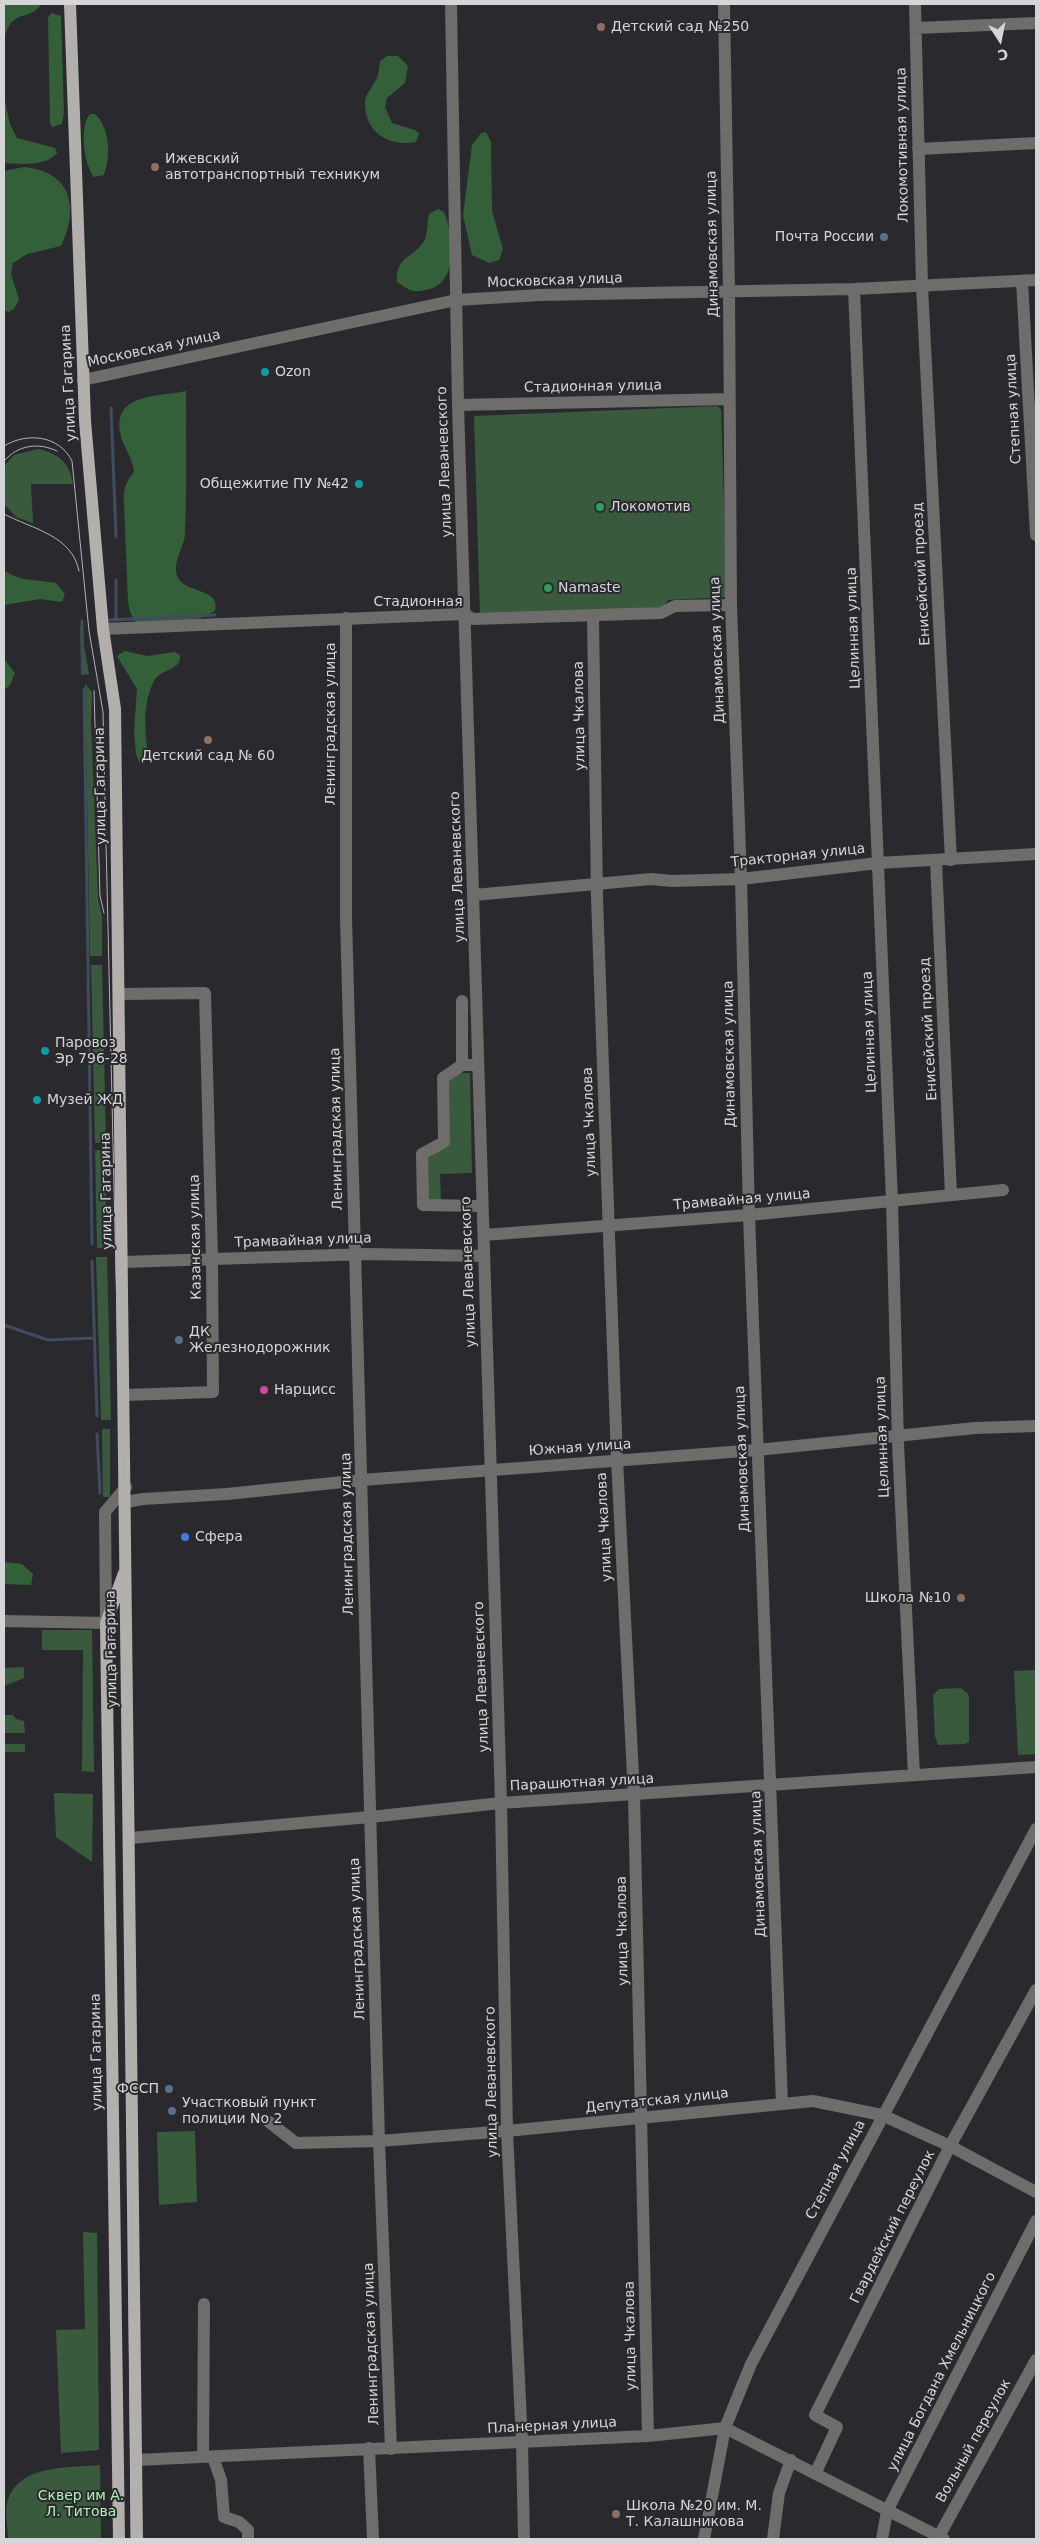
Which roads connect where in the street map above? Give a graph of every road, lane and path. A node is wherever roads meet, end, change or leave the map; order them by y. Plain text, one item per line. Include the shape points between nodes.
1 (70, 4) edge
2 (452, 4) edge
3 (724, 4) edge
4 (915, 4) edge
5 (1036, 23) edge
6 (916, 28) junction
7 (1036, 143) edge
8 (918, 149) junction
9 (1036, 280) edge
10 (1022, 281) junction
11 (922, 286) junction
12 (854, 289) junction
13 (729, 291) junction
14 (456, 300) junction
15 (83, 380) junction
16 (729, 399) junction
17 (458, 405) junction
18 (1036, 535) edge
19 (731, 605) junction
20 (464, 614) junction
21 (593, 616) junction
22 (346, 618) junction
23 (103, 629) junction
24 (1036, 854) edge
25 (951, 860) junction
26 (936, 861) junction
27 (878, 863) junction
28 (741, 879) junction
29 (596, 885) junction
30 (474, 895) junction
31 (120, 994) junction
32 (462, 1001) dead end
33 (462, 1065) junction
34 (477, 1065) junction
35 (1002, 1190) dead end
36 (951, 1195) junction
37 (892, 1201) junction
38 (481, 1206) junction
39 (749, 1215) junction
40 (610, 1226) junction
41 (484, 1235) junction
42 (355, 1254) junction
43 (484, 1256) junction
44 (212, 1259) junction
45 (123, 1262) junction
46 (125, 1395) junction
47 (1036, 1426) edge
48 (898, 1435) junction
49 (757, 1450) junction
50 (617, 1460) junction
51 (490, 1470) junction
52 (362, 1480) junction
53 (126, 1487) junction
54 (126, 1502) junction
55 (126, 1569) junction
56 (4, 1621) edge
57 (106, 1623) junction
58 (1036, 1767) edge
59 (914, 1775) junction
60 (771, 1786) junction
61 (634, 1795) junction
62 (501, 1803) junction
63 (370, 1817) junction
64 (1036, 1830) edge
65 (130, 1838) junction
66 (1036, 1990) edge
67 (782, 2104) junction
68 (882, 2115) junction
69 (643, 2118) junction
70 (268, 2122) dead end
71 (508, 2131) junction
72 (379, 2141) junction
73 (950, 2146) junction
74 (1036, 2192) edge
75 (1036, 2221) edge
76 (204, 2304) dead end
77 (1036, 2360) edge
78 (725, 2428) junction
79 (648, 2436) junction
80 (522, 2442) junction
81 (369, 2448) junction
82 (391, 2449) junction
83 (208, 2457) junction
84 (118, 2460) junction
85 (136, 2460) junction
86 (791, 2460) junction
87 (816, 2472) junction
88 (887, 2511) junction
89 (941, 2538) edge
90 (119, 2539) edge
91 (137, 2539) edge
92 (248, 2539) edge
93 (373, 2539) edge
94 (524, 2539) edge
95 (704, 2539) edge
96 (773, 2539) edge
97 (882, 2539) edge

1 - 15 main road, улица Гагарина
2 - 14 street, улица Леваневского
3 - 13 street, Динамовская улица
4 - 6 street, Локомотивная улица
5 - 6 street
6 - 8 street, Локомотивная улица
7 - 8 street
8 - 11 street, Локомотивная улица
9 - 10 street, Московская улица
10 - 11 street, Московская улица
10 - 18 street, Степная улица
11 - 12 street, Московская улица
11 - 25 street, Енисейский проезд
12 - 13 street, Московская улица
12 - 27 street, Целинная улица
13 - 14 street, Московская улица
13 - 16 street, Динамовская улица
14 - 15 street, Московская улица
14 - 17 street, улица Леваневского
15 - 23 main road, улица Гагарина
16 - 17 street, Стадионная улица
16 - 19 street, Динамовская улица
17 - 20 street, улица Леваневского
19 - 21 street, Стадионная via 675,606 661,613
19 - 28 street, Динамовская улица
20 - 21 street, Стадионная via 474,619
20 - 22 street, Стадионная
20 - 30 street, улица Леваневского
21 - 29 street, улица Чкалова
22 - 23 street, Стадионная
22 - 42 street, Ленинградская улица via 346,917
23 - 31 main road, улица Гагарина via 115,709
24 - 25 street, Тракторная улица
25 - 26 street, Тракторная улица
26 - 27 street, Тракторная улица
26 - 36 street, Енисейский проезд
27 - 28 street, Тракторная улица
27 - 37 street, Целинная улица
28 - 29 street, Тракторная улица via 672,881 651,878
28 - 39 street, Динамовская улица
29 - 30 street, Тракторная улица
29 - 40 street, улица Чкалова
30 - 34 street, улица Леваневского
31 - 44 street, Казанская улица via 205,993
31 - 45 main road, улица Гагарина
32 - 33 street
33 - 34 street
33 - 38 street via 443,1078 444,1142 422,1154 423,1205
34 - 38 street, улица Леваневского
35 - 36 street, Трамвайная улица
36 - 37 street, Трамвайная улица
37 - 39 street, Трамвайная улица
37 - 48 street, Целинная улица
38 - 41 street, улица Леваневского
39 - 40 street, Трамвайная улица
39 - 49 street, Динамовская улица
40 - 41 street, Трамвайная улица
40 - 50 street, улица Чкалова
41 - 43 street, улица Леваневского
42 - 43 street, Трамвайная улица
42 - 44 street, Трамвайная улица
42 - 52 street, Ленинградская улица
43 - 51 street, улица Леваневского
44 - 45 street, Трамвайная улица
44 - 46 street, Казанская улица via 213,1392
45 - 46 main road, улица Гагарина
46 - 53 main road, улица Гагарина
47 - 48 street, Южная улица
48 - 49 street, Южная улица
48 - 59 street, Целинная улица
49 - 50 street, Южная улица
49 - 60 street, Динамовская улица
50 - 51 street, Южная улица
50 - 61 street, улица Чкалова
51 - 52 street, Южная улица
51 - 62 street, улица Леваневского
52 - 54 street, Южная улица
52 - 63 street, Ленинградская улица
53 - 54 main road, улица Гагарина
53 - 57 street via 105,1512
54 - 55 main road, улица Гагарина
55 - 57 main road, улица Гагарина
55 - 65 main road, улица Гагарина
56 - 57 street
57 - 84 main road, улица Гагарина
58 - 59 street, Парашютная улица
59 - 60 street, Парашютная улица
60 - 61 street, Парашютная улица
60 - 67 street, Динамовская улица
61 - 62 street, Парашютная улица
61 - 69 street, улица Чкалова
62 - 63 street, Парашютная улица
62 - 71 street, улица Леваневского
63 - 65 street, Парашютная улица
63 - 72 street, Ленинградская улица
64 - 68 street, Степная улица
65 - 85 main road, улица Гагарина
66 - 73 street, Гвардейский переулок
67 - 68 street, Депутатская улица via 813,2101
67 - 69 street, Депутатская улица
68 - 73 street, Депутатская улица
68 - 78 street, Степная улица via 751,2364
69 - 71 street, Депутатская улица
69 - 79 street, улица Чкалова
70 - 72 street, Депутатская улица via 296,2143
71 - 72 street, Депутатская улица
71 - 80 street, улица Леваневского
72 - 82 street, Ленинградская улица
73 - 74 street, Депутатская улица
73 - 87 street, Гвардейский переулок via 816,2415 837,2427
75 - 88 street, улица Богдана Хмельницкого
76 - 83 street
77 - 89 street, Вольный переулок
78 - 79 street, Планерная улица
78 - 86 street
78 - 95 street, Степная улица
79 - 80 street, Планерная улица
80 - 82 street, Планерная улица
80 - 94 street, улица Леваневского
81 - 82 street, Планерная улица
81 - 83 street, Планерная улица
81 - 93 street
83 - 85 street, Планерная улица
83 - 92 street via 221,2480 224,2517 239,2522 248,2530
84 - 85 main road
84 - 90 main road, улица Гагарина
85 - 91 main road, улица Гагарина
86 - 87 street
86 - 96 street via 779,2493
87 - 88 street
88 - 89 street
88 - 97 street, улица Богдана Хмельницкого

